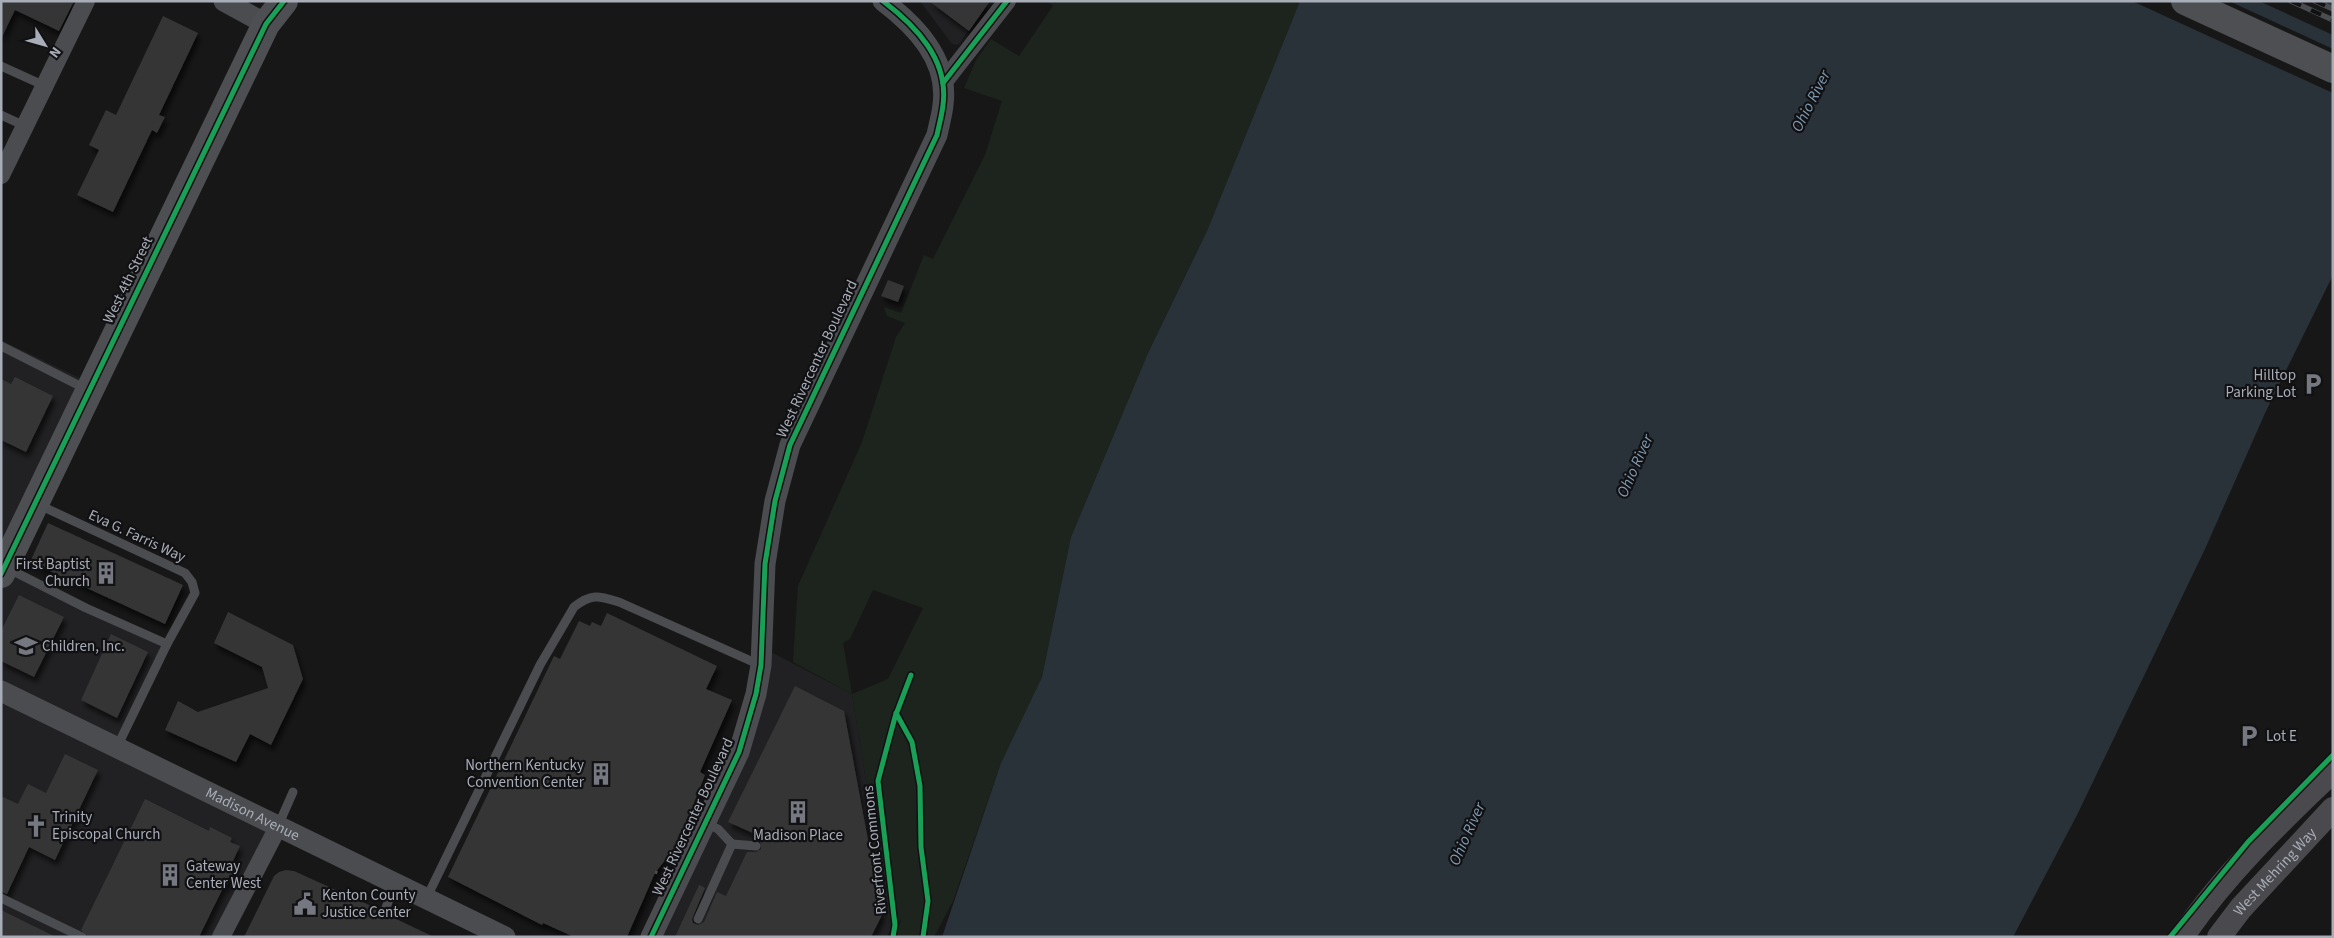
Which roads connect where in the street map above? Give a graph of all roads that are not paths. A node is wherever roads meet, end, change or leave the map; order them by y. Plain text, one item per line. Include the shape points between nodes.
1 (86, 1) edge
2 (284, 1) edge
3 (883, 1) edge
4 (1006, 1) edge
5 (2185, 1) edge
6 (225, 2) edge
7 (266, 24) junction
8 (1, 66) edge
9 (2333, 69) edge
10 (943, 83) junction
11 (45, 86) junction
12 (1, 115) edge
13 (25, 126) junction
14 (1, 175) edge
15 (1, 346) edge
16 (89, 391) junction
17 (35, 503) junction
18 (3, 570) edge
19 (167, 644) junction
20 (760, 665) junction
21 (1, 691) edge
22 (117, 748) junction
23 (2333, 771) edge
24 (294, 792) dead end
25 (2333, 809) edge
26 (705, 823) junction
27 (278, 826) junction
28 (732, 844) junction
29 (756, 846) dead end
30 (396, 883) junction
31 (427, 897) junction
32 (1, 898) edge
33 (384, 913) dead end
34 (698, 919) dead end
35 (82, 937) edge
36 (221, 937) edge
37 (505, 937) edge
38 (651, 937) edge
39 (2182, 937) edge
40 (2219, 937) edge

1 - 11 street
2 - 7 main road, West 4th Street
3 - 10 street, West Rivercenter Boulevard via 926,41 940,67
4 - 10 street
5 - 9 main road
6 - 7 street
7 - 16 main road, West 4th Street
8 - 11 lane
10 - 20 street, West Rivercenter Boulevard via 944,104 936,135 790,445 775,501 765,564
11 - 13 street
12 - 13 lane
13 - 14 street
15 - 16 lane
16 - 17 main road, West 4th Street
17 - 18 main road, West 4th Street
17 - 19 lane, Eva G. Farris Way via 185,573 195,593
18 - 19 lane
19 - 22 lane, Eva G. Farris Way
20 - 26 street, West Rivercenter Boulevard via 756,694 739,752
20 - 31 lane via 619,602 597,595 582,600 574,607 540,665
21 - 22 street, Madison Avenue
22 - 27 street, Madison Avenue
23 - 39 main road, West Mehring Way via 2268,833
24 - 27 lane
25 - 40 main road, West Mehring Way via 2241,908
26 - 28 lane via 718,829
26 - 38 street, West Rivercenter Boulevard
27 - 30 street, Madison Avenue
27 - 36 street
28 - 29 lane
28 - 34 lane
30 - 31 street, Madison Avenue
30 - 33 lane
31 - 37 street, Madison Avenue
32 - 35 lane

